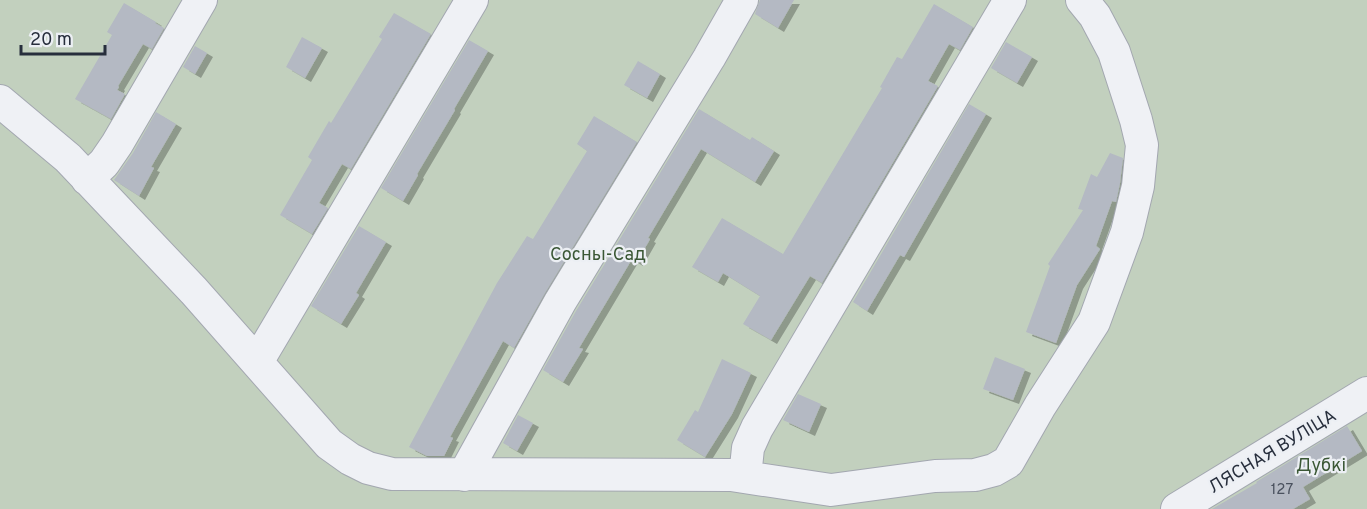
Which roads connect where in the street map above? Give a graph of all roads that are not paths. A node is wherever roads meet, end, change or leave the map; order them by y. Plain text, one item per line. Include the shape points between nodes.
1 (201, 0) edge
2 (472, 0) edge
3 (742, 0) edge
4 (1010, 0) edge
5 (1082, 0) edge
6 (0, 101) edge
7 (87, 179) junction
8 (257, 362) junction
9 (1367, 393) edge
10 (464, 475) junction
11 (746, 477) junction
12 (1177, 509) edge

1 - 7 street via 117,144
2 - 8 street
3 - 10 street via 560,302
4 - 11 street via 757,428 748,448
5 - 11 street via 1114,52 1136,120 1142,145 1138,186 1127,232 1094,322 1008,462 975,475 935,476 831,490
6 - 7 street
7 - 8 street
8 - 10 street via 328,444 350,459 392,474
9 - 12 street, ЛЯСНАЯ ВУЛІЦА
10 - 11 street

